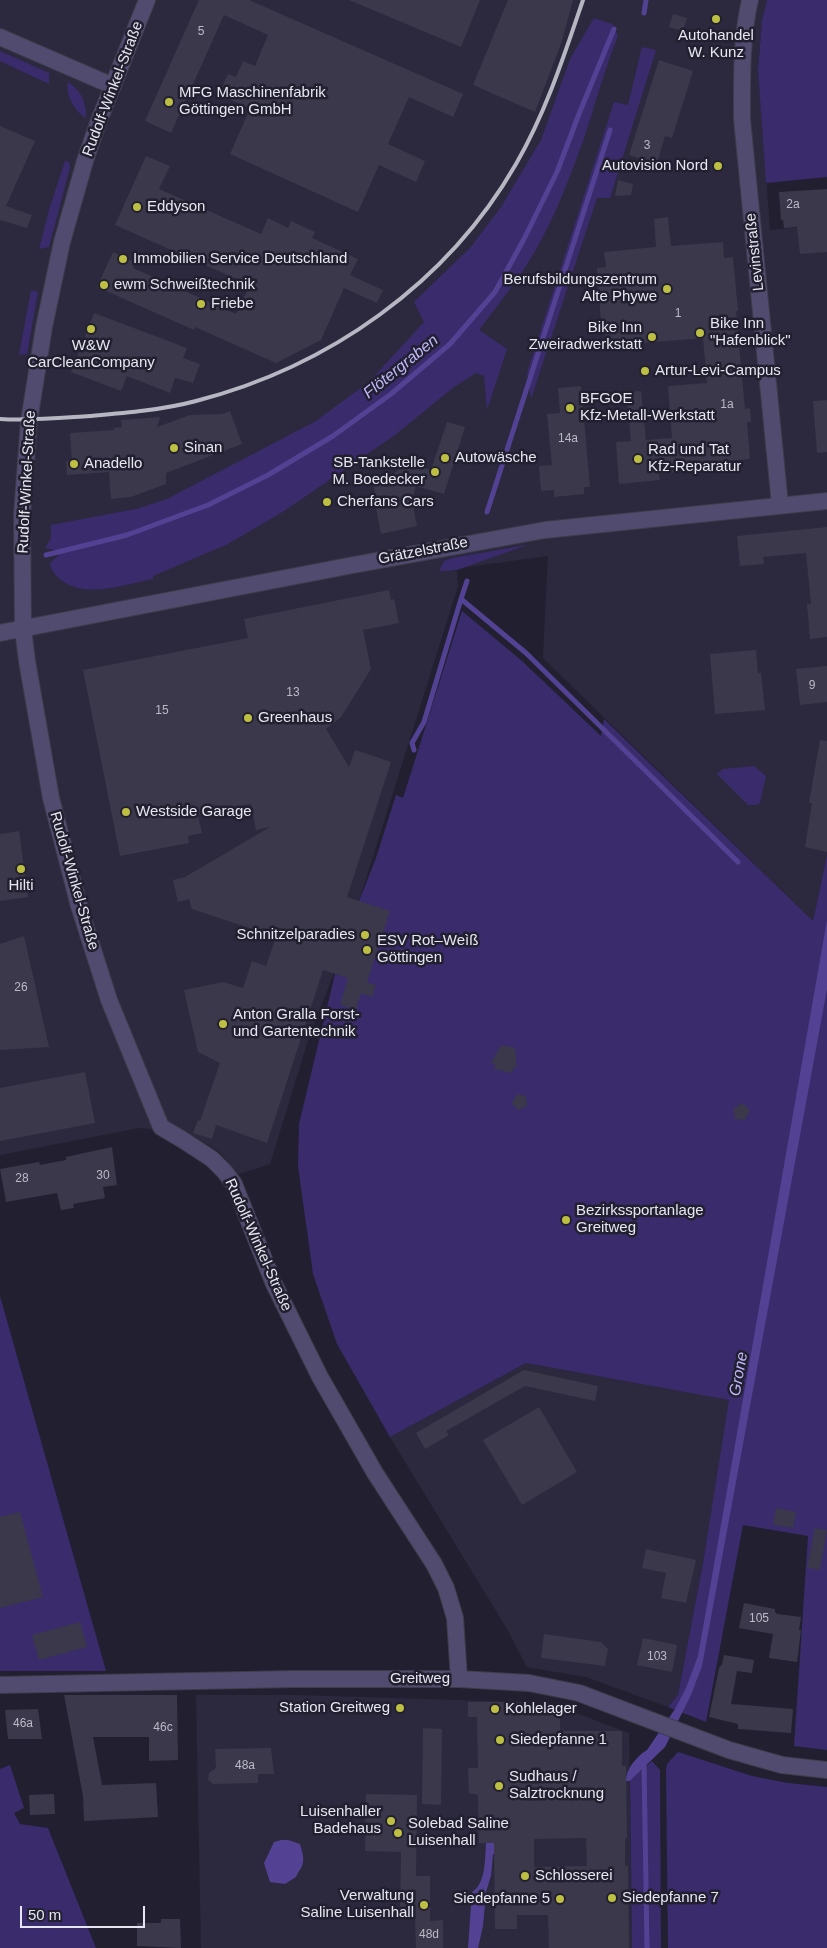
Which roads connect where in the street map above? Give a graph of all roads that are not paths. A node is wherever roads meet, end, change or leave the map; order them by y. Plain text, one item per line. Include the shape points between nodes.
1 (147, 0) edge
2 (750, 0) edge
3 (0, 36) edge
4 (113, 86) junction
5 (827, 501) edge
6 (780, 505) junction
7 (24, 629) junction
8 (0, 633) edge
9 (459, 1679) junction
10 (0, 1685) edge
11 (827, 1770) edge

1 - 4 street, Rudolf-Winkel-Straße
2 - 6 street, Levinstraße via 741,73 742,119
3 - 4 street
4 - 7 street, Rudolf-Winkel-Straße via 71,207 44,327 30,421 22,515
5 - 6 street, Grätzelstraße
6 - 7 street, Grätzelstraße via 545,530
7 - 8 street, Grätzelstraße
7 - 9 street, Rudolf-Winkel-Straße via 47,779 62,847 109,1000 157,1118 161,1127 212,1159 234,1184 274,1284 320,1377 446,1588 455,1618
9 - 10 street, Greitweg
9 - 11 street, Greitweg via 530,1683 579,1693 729,1750 782,1765

